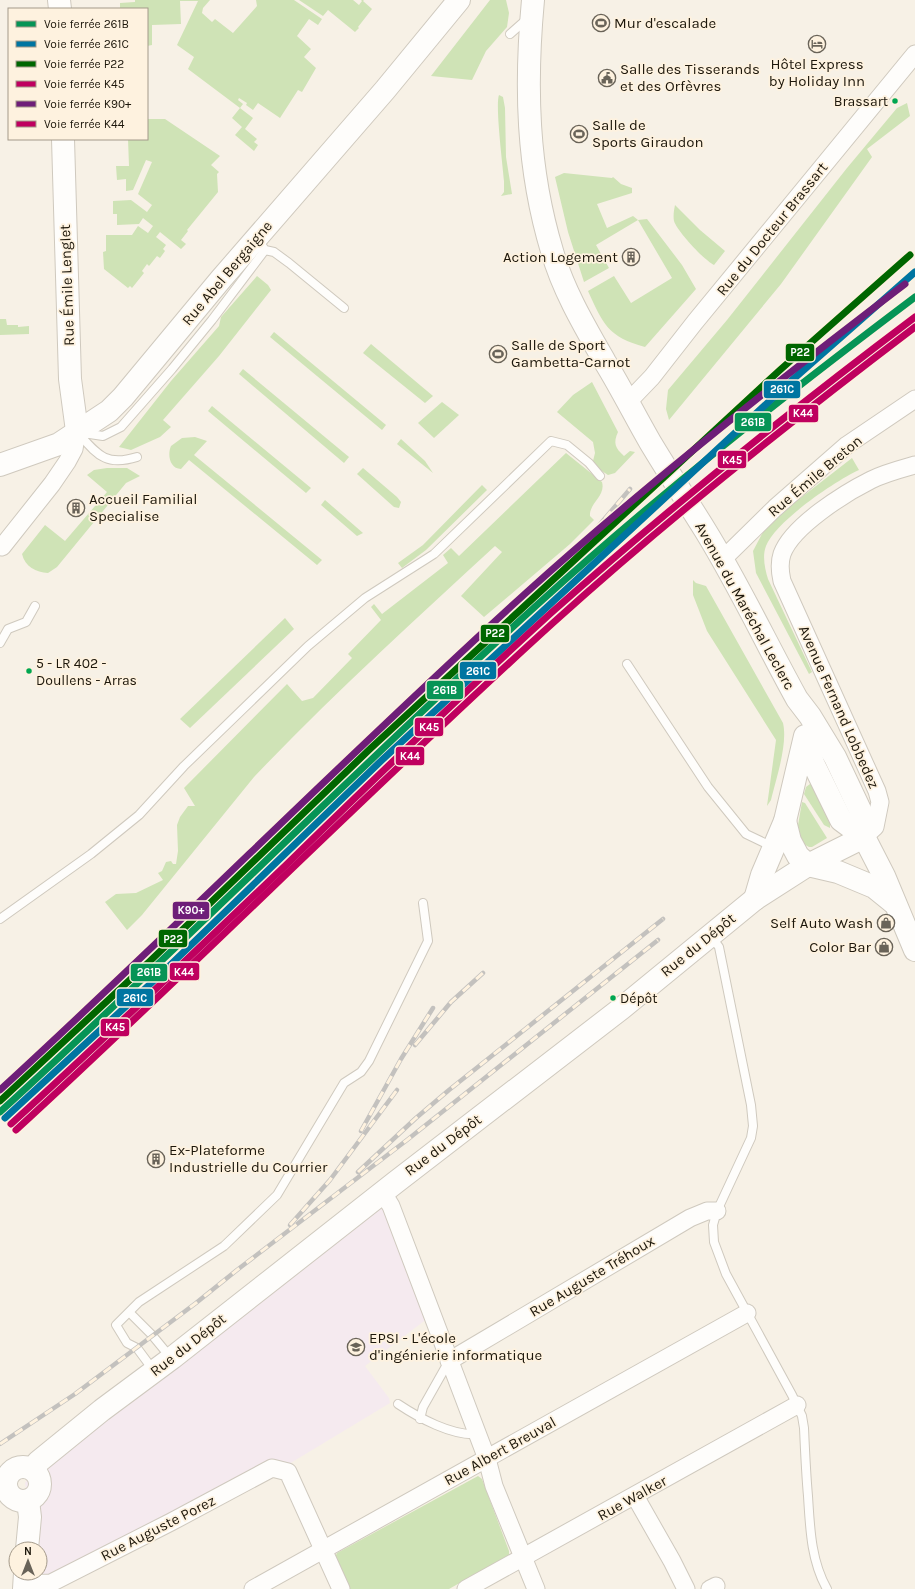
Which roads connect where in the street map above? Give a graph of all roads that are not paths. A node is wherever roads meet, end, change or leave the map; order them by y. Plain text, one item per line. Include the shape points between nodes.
1 (460, 0) edge
2 (532, 8) edge
3 (510, 34) dead end
4 (915, 54) edge
5 (63, 140) edge
6 (262, 243) junction
7 (344, 308) dead end
8 (915, 399) edge
9 (628, 402) junction
10 (77, 431) junction
11 (137, 457) dead end
12 (0, 465) edge
13 (915, 465) edge
14 (600, 476) dead end
15 (1, 548) edge
16 (717, 552) junction
17 (35, 606) dead end
18 (0, 643) edge
19 (627, 664) dead end
20 (797, 699) junction
21 (805, 736) junction
22 (785, 821) junction
23 (864, 837) junction
24 (774, 847) junction
25 (808, 865) junction
26 (755, 899) junction
27 (423, 903) dead end
28 (897, 906) junction
29 (0, 919) edge
30 (710, 935) junction
31 (915, 950) edge
32 (382, 1193) junction
33 (716, 1211) junction
34 (745, 1308) junction
35 (130, 1313) junction
36 (172, 1358) junction
37 (449, 1361) junction
38 (155, 1371) junction
39 (398, 1404) dead end
40 (797, 1405) junction
41 (420, 1419) junction
42 (477, 1434) junction
43 (487, 1459) junction
44 (635, 1496) junction
45 (12, 1497) edge
46 (28, 1541) edge
47 (323, 1549) junction
48 (524, 1557) junction
49 (25, 1582) edge
50 (253, 1589) edge
51 (341, 1589) edge
52 (466, 1589) edge
53 (536, 1589) edge
54 (686, 1589) edge
55 (827, 1589) edge

1 - 6 main road, Rue Abel Bergaigne
2 - 3 lane
2 - 9 main road, Avenue du Maréchal Leclerc via 528,64 529,131 535,177 552,252 567,290
4 - 9 street, Rue du Docteur Brassart via 695,322 666,361
5 - 10 main road, Rue Émile Lenglet via 70,379
6 - 7 lane
6 - 10 main road, Rue Abel Bergaigne via 222,279 123,397 109,411
8 - 16 street, Rue Émile Breton via 847,445 775,508
9 - 16 main road, Avenue du Maréchal Leclerc
10 - 11 lane via 97,454 105,458 114,461
10 - 12 main road, Rue Abel Bergaigne via 59,444
10 - 15 street via 74,449 67,462
13 - 23 street, Avenue Fernand Lobbedez via 876,478 833,503 802,527 782,555 782,581 880,802 875,827
14 - 29 lane via 567,445 551,441 434,554 365,598 308,646 184,766 139,815 91,854
16 - 20 main road, Avenue du Maréchal Leclerc
17 - 18 lane via 26,622 8,630
19 - 24 lane via 708,787 746,834
20 - 21 main road, Avenue du Maréchal Leclerc
20 - 23 main road, Avenue du Maréchal Leclerc via 835,757 861,812
21 - 22 main road
21 - 23 main road, Avenue du Maréchal Leclerc via 813,763 841,820
22 - 24 main road
22 - 25 main road via 790,841 798,856
23 - 25 main road, Rue du Dépôt
23 - 28 main road
24 - 26 main road
25 - 26 main road, Rue du Dépôt
25 - 28 main road via 838,872 874,886
26 - 30 main road, Rue du Dépôt
27 - 35 lane via 428,941 369,1061 361,1072 344,1083 277,1195 224,1246 140,1302
28 - 31 main road
30 - 32 main road, Rue du Dépôt via 622,1008
30 - 33 lane via 719,947 754,1126 751,1138
32 - 36 main road, Rue du Dépôt
32 - 37 street via 391,1206
33 - 34 lane via 713,1225 714,1242 726,1274
33 - 37 street, Rue Auguste Tréhoux via 707,1211 690,1218
34 - 40 lane
34 - 43 street, Rue Albert Breuval
35 - 36 lane
35 - 38 lane via 116,1325 127,1343 137,1348
36 - 38 main road, Rue du Dépôt
37 - 41 lane via 423,1407
37 - 42 street
38 - 45 main road, Rue du Dépôt via 38,1462 34,1470 24,1467 10,1474 6,1484
39 - 41 lane
40 - 44 street, Rue Walker
40 - 55 lane via 804,1428 810,1536 817,1566
41 - 42 lane via 466,1435
42 - 43 street
43 - 47 street, Rue Albert Breuval
43 - 48 street via 494,1486
44 - 48 street, Rue Walker
44 - 54 street
45 - 46 main road via 30,1517
47 - 49 street, Rue Auguste Porez via 288,1472 272,1468 51,1583
47 - 50 street, Rue Albert Breuval
47 - 51 street
48 - 52 street, Rue Walker
48 - 53 street

